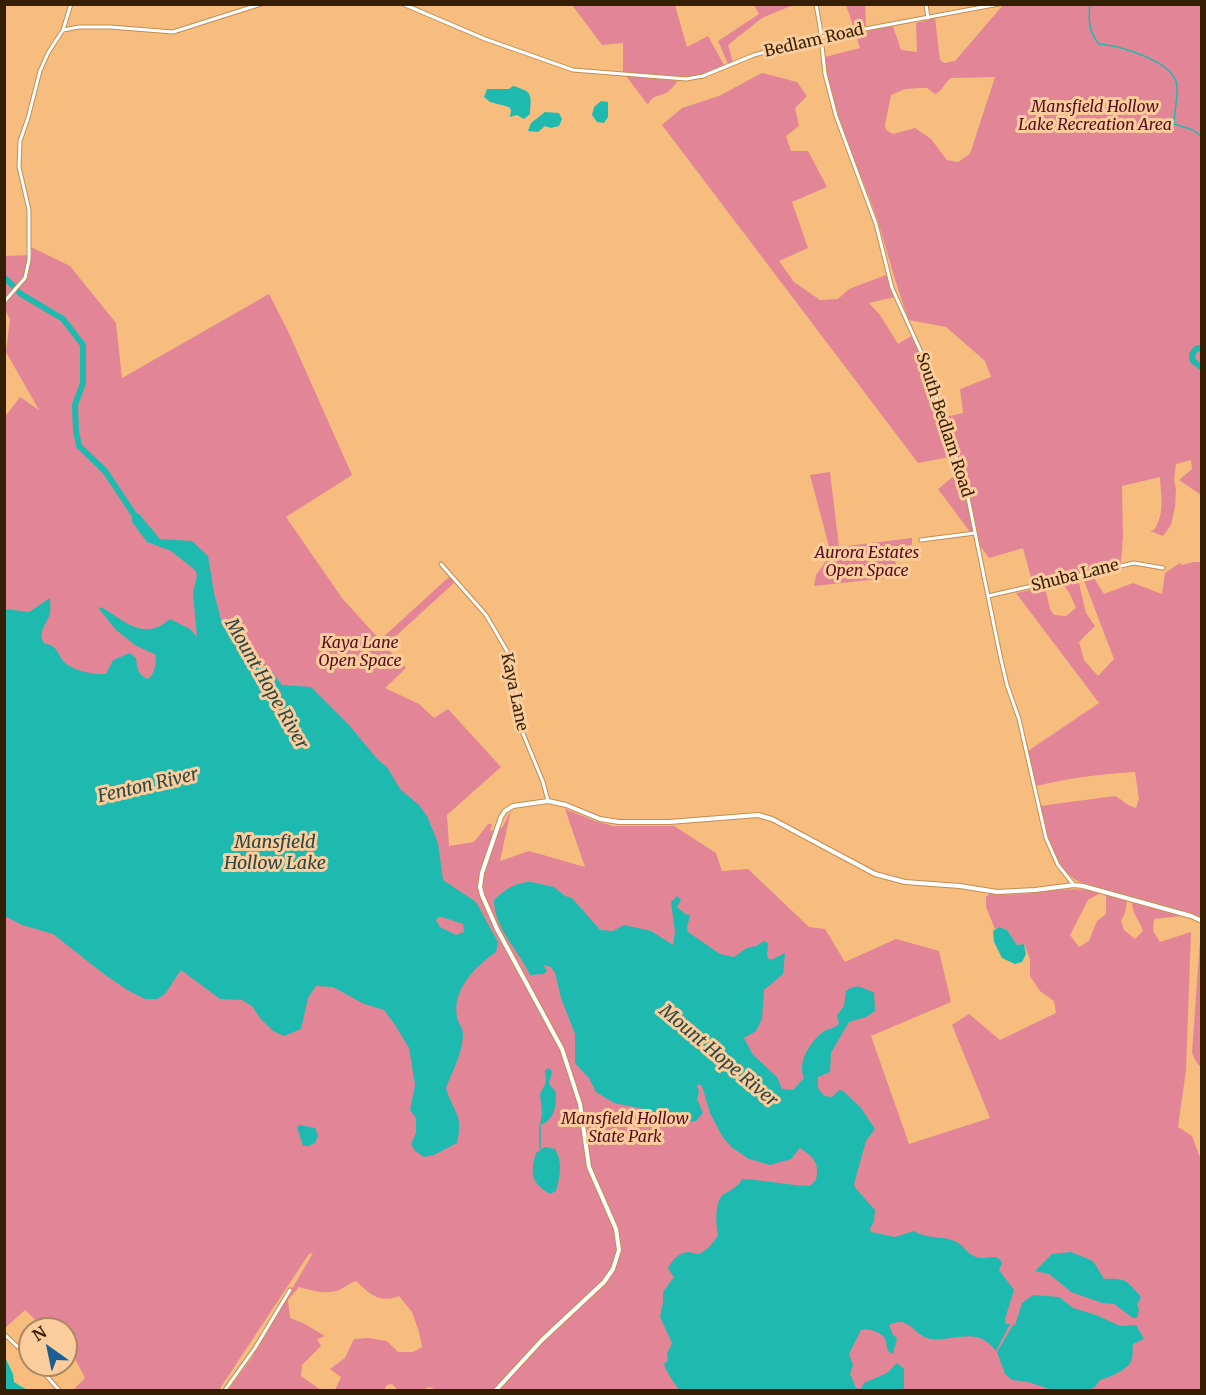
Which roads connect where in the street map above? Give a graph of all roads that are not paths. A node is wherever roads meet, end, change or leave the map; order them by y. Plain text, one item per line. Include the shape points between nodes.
1 (261, 4) edge
2 (402, 4) edge
3 (816, 4) edge
4 (926, 4) edge
5 (999, 4) edge
6 (70, 5) edge
7 (928, 18) junction
8 (63, 30) junction
9 (822, 37) junction
10 (4, 302) edge
11 (975, 533) junction
12 (921, 540) dead end
13 (441, 564) dead end
14 (1163, 568) dead end
15 (988, 596) junction
16 (548, 801) junction
17 (1074, 885) junction
18 (1202, 921) edge
19 (290, 1290) dead end
20 (4, 1334) edge
21 (18, 1347) edge
22 (48, 1377) edge
23 (59, 1390) edge
24 (225, 1390) edge
25 (496, 1390) edge

1 - 8 street via 173,32 110,27
2 - 9 street, Bedlam Road via 573,70 632,75 686,79 703,76 753,55
3 - 9 street, South Bedlam Road
4 - 7 street
5 - 7 street, Bedlam Road
6 - 8 street
7 - 9 street, Bedlam Road
8 - 10 street via 40,71 18,150 29,210 29,260 21,283
9 - 11 street, South Bedlam Road via 825,74 836,116 876,224 892,288 921,352 959,464
11 - 12 street
11 - 15 street, South Bedlam Road
13 - 16 street, Kaya Lane via 486,615 507,651 522,731
14 - 15 street, Shuba Lane via 1134,562
15 - 17 street, South Bedlam Road via 1046,838 1058,865
16 - 17 street via 620,822 759,815 875,874 905,882 997,892
16 - 25 street via 513,806 505,811 480,887 507,948 564,1055 580,1104 589,1167 616,1229 619,1250 614,1269 604,1282
17 - 18 street
19 - 24 street
20 - 21 street
22 - 23 street

